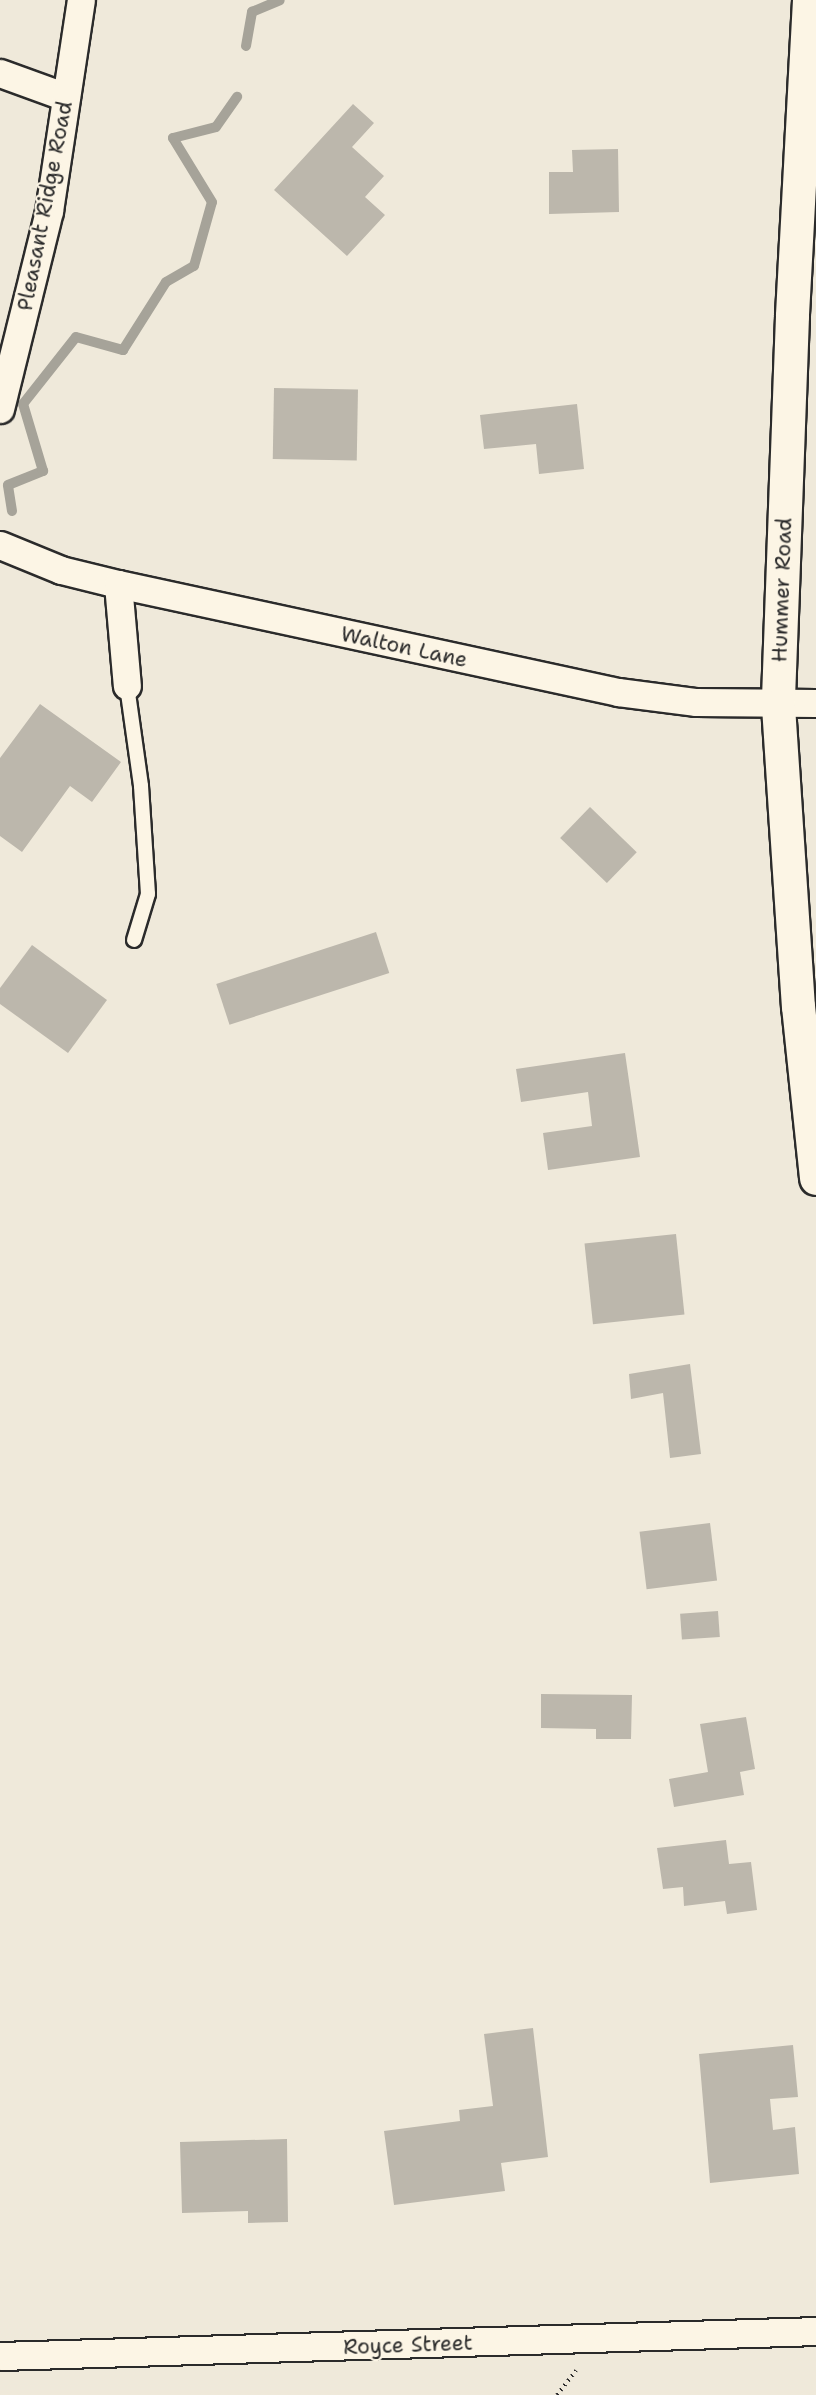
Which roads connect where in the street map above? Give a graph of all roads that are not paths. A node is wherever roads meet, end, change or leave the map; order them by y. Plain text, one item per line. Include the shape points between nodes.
1 (81, 0) edge
2 (809, 0) edge
3 (0, 73) edge
4 (66, 97) junction
5 (0, 409) edge
6 (0, 545) edge
7 (117, 584) junction
8 (127, 686) joint
9 (816, 703) edge
10 (778, 706) junction
11 (134, 940) dead end
12 (816, 1178) edge
13 (816, 2331) edge
14 (0, 2356) edge

1 - 4 street, Pleasant Ridge Road
2 - 10 main road, Hummer Road via 792,316
3 - 4 street
4 - 5 street, Pleasant Ridge Road via 49,211
6 - 7 street, Walton Lane via 61,570
7 - 8 street
7 - 10 street, Walton Lane via 618,692 696,702
8 - 11 lane via 141,786 148,894
9 - 10 street, Walton Lane
10 - 12 main road, Hummer Road via 798,1006
13 - 14 street, Royce Street

